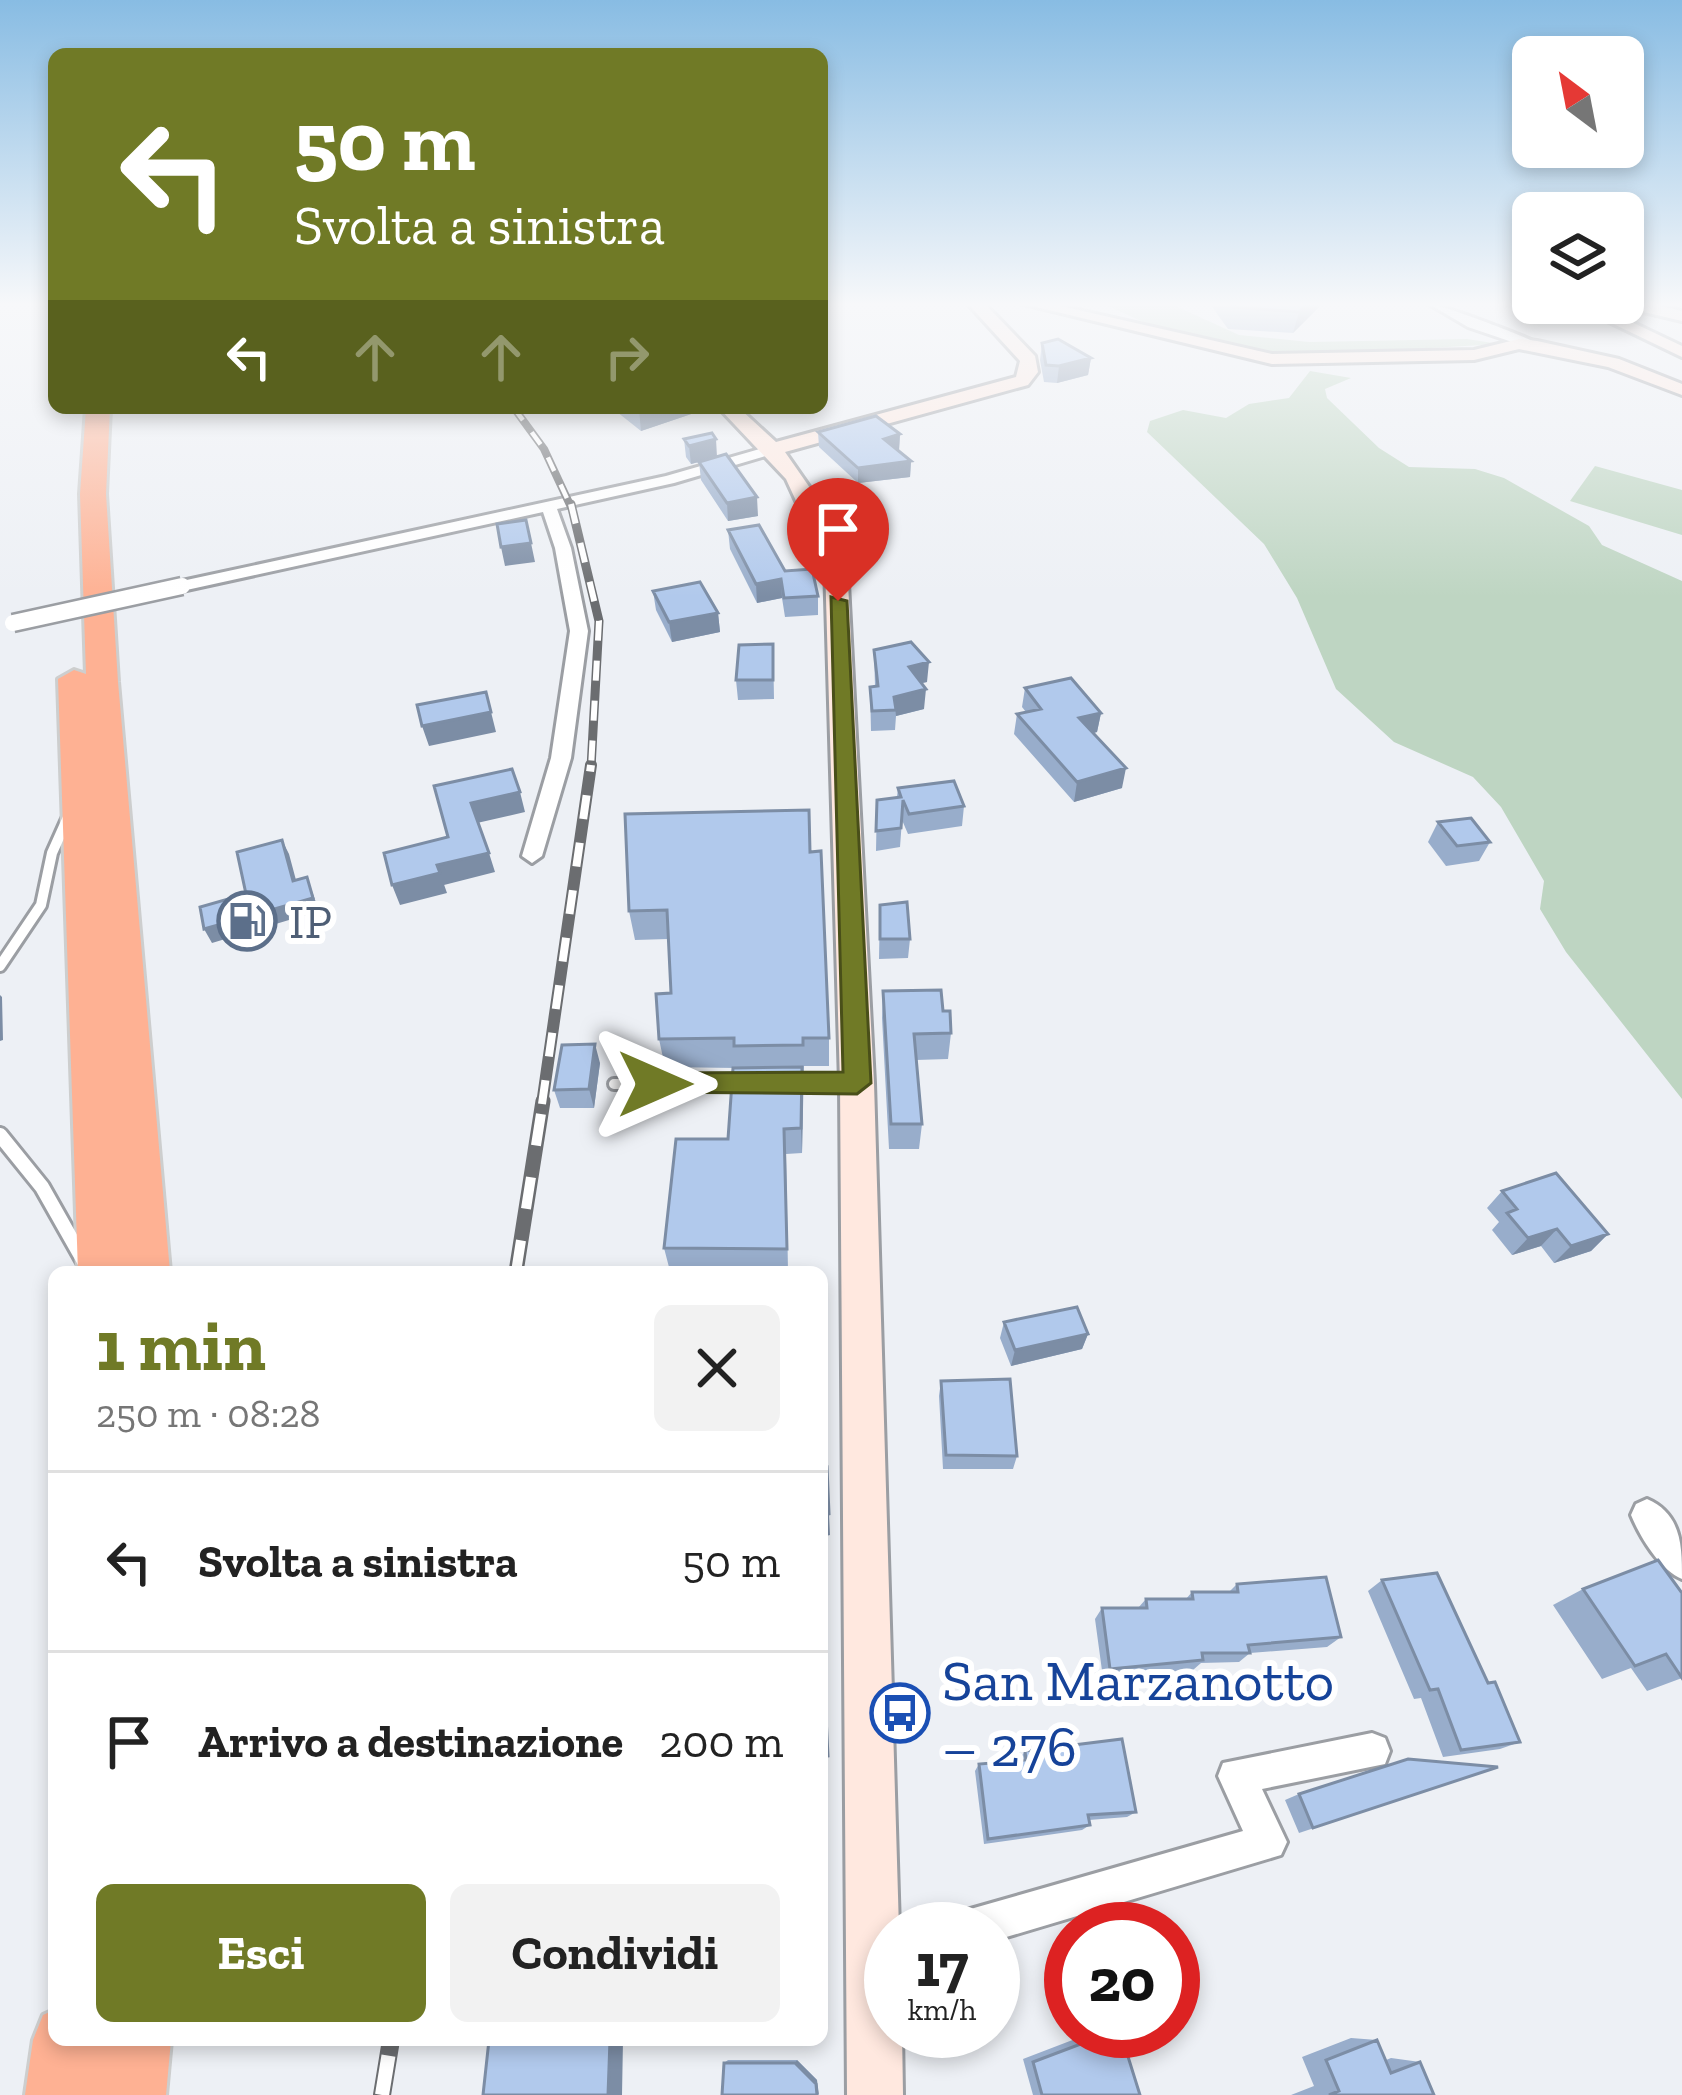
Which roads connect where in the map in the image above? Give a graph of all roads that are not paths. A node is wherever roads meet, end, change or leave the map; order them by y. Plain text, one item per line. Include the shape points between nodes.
1 (946, 402) edge
2 (75, 414) edge
3 (98, 414) edge
4 (735, 414) edge
5 (774, 449) junction
6 (548, 506) junction
7 (7, 625) edge
8 (79, 791) junction
9 (532, 856) dead end
10 (0, 966) edge
11 (857, 1083) junction
12 (614, 1084) dead end
13 (0, 1135) edge
14 (87, 1266) edge
15 (102, 1266) edge
16 (146, 1266) edge
17 (1648, 1515) dead end
18 (1682, 1563) edge
19 (1372, 1750) dead end
20 (881, 1902) edge
21 (1020, 1914) edge
22 (67, 2046) edge
23 (135, 2046) edge
24 (877, 2058) edge
25 (61, 2095) edge
26 (130, 2095) edge
27 (875, 2095) edge

1 - 5 street
2 - 8 highway via 67,497
3 - 16 highway via 102,682
4 - 5 street
5 - 6 street
5 - 11 street via 812,500 836,564
6 - 7 street, bridge
6 - 9 street via 579,631 561,758
8 - 10 lane via 52,853 41,905
8 - 15 highway
11 - 12 lane
11 - 20 street
13 - 14 lane via 43,1187
17 - 18 street
19 - 21 street via 1237,1776 1268,1842
22 - 25 highway
23 - 26 highway
24 - 27 street

